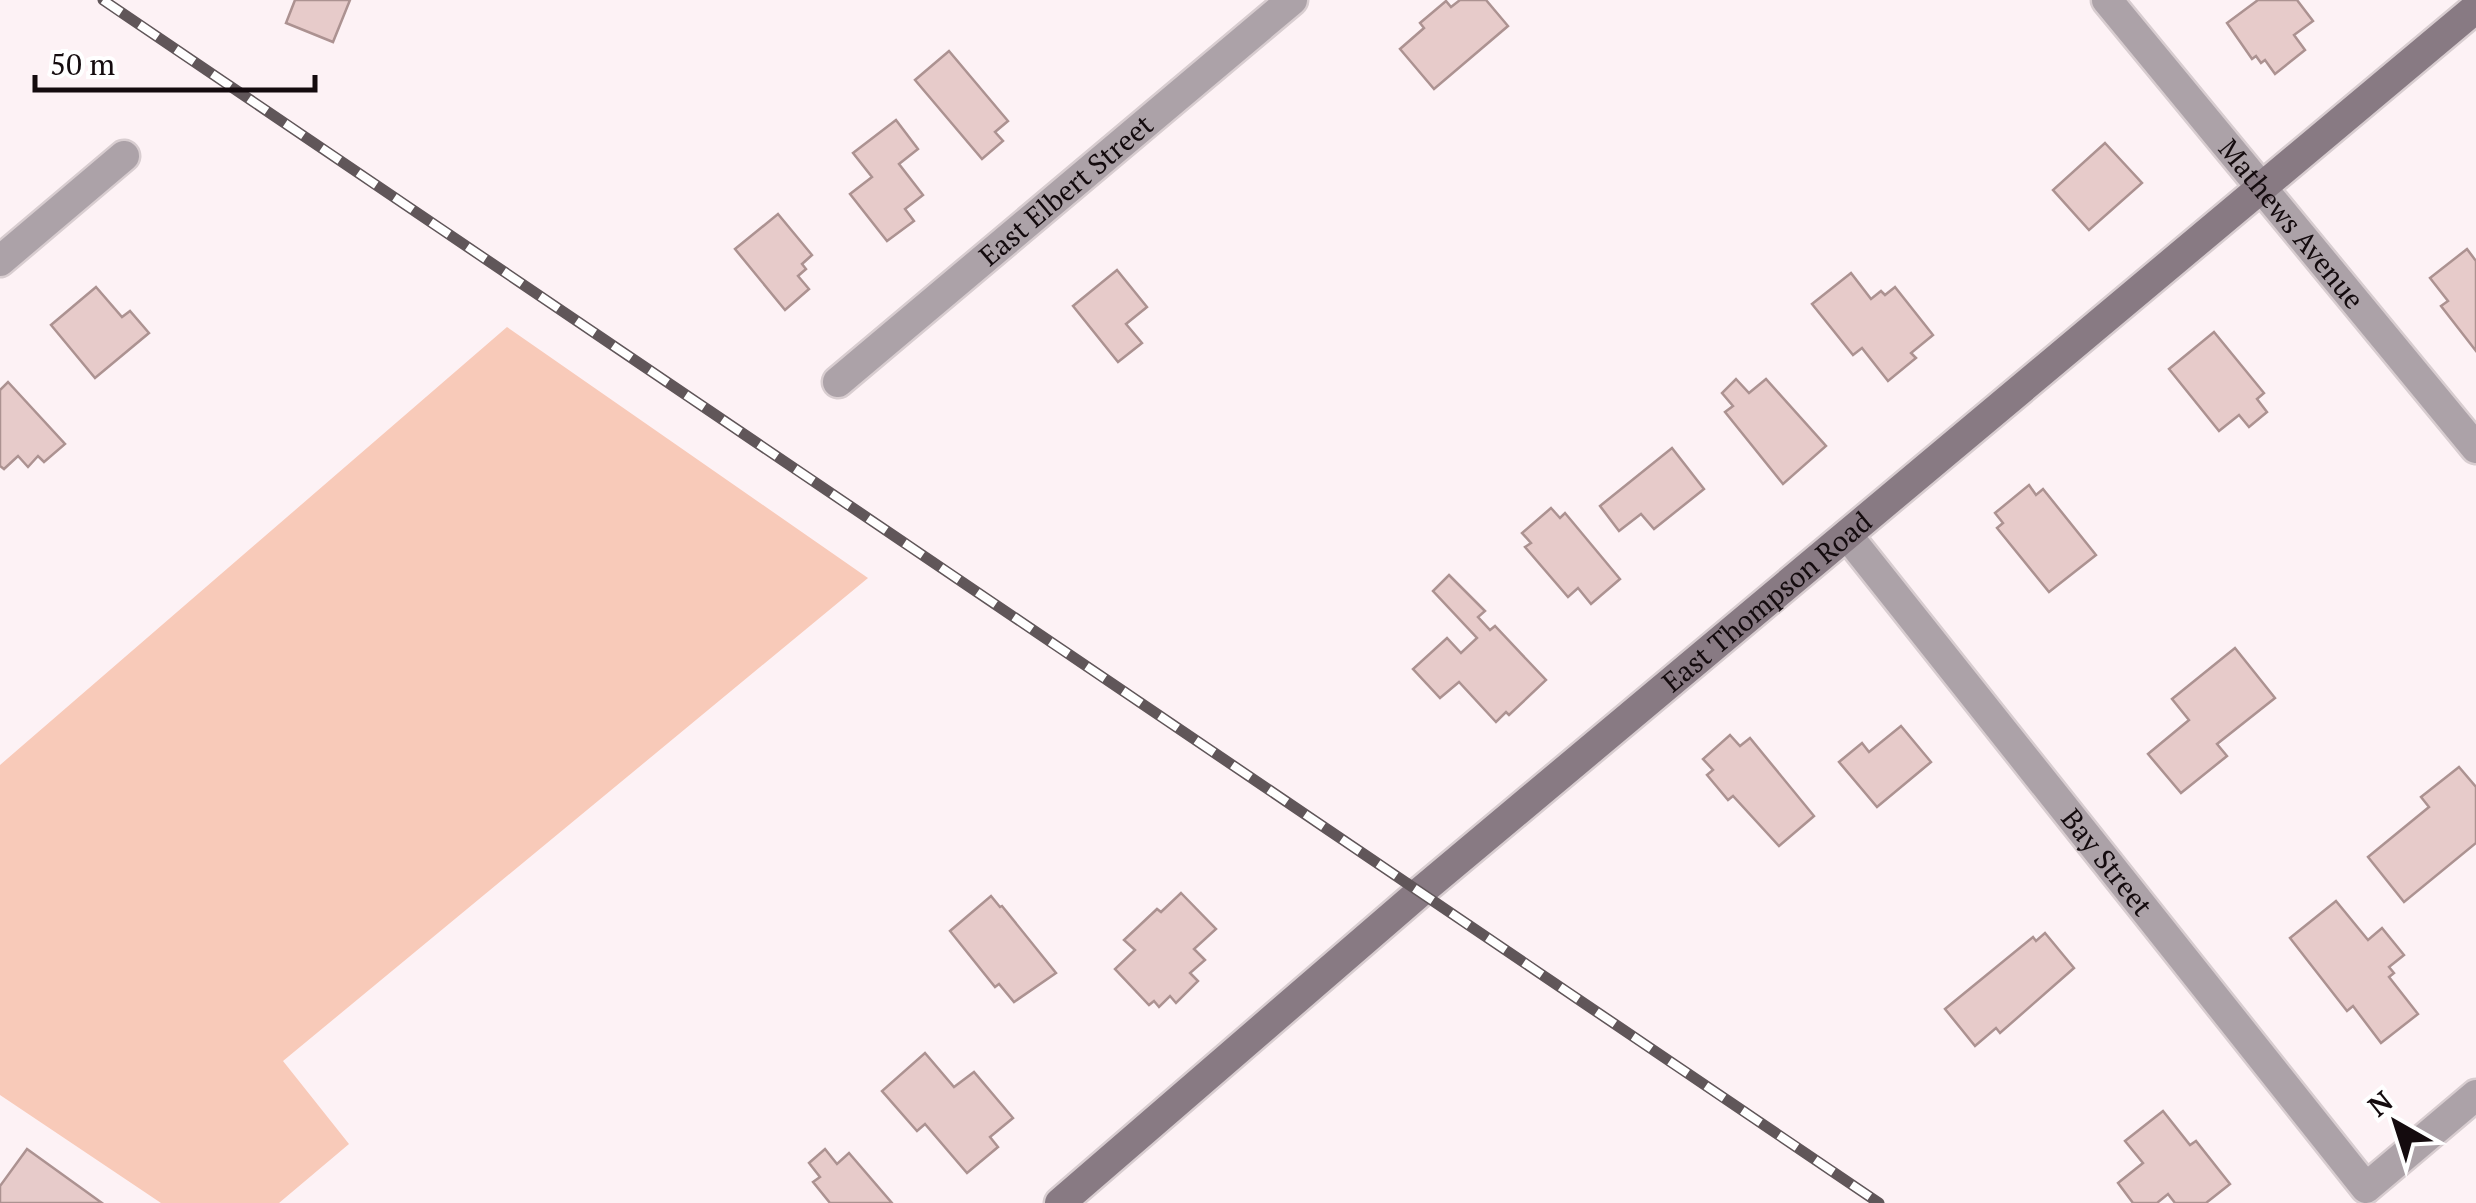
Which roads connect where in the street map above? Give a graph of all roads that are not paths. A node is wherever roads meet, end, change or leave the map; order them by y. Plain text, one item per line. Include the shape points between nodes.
1 (1292, 0) edge
2 (2107, 0) edge
3 (2476, 8) edge
4 (124, 156) dead end
5 (2262, 186) junction
6 (0, 260) edge
7 (838, 382) dead end
8 (2476, 448) edge
9 (1847, 535) junction
10 (2476, 1095) edge
11 (1060, 1203) edge

1 - 7 street, East Elbert Street
2 - 5 street, Mathews Avenue
3 - 5 main road, East Thompson Road
4 - 6 street
5 - 8 street, Mathews Avenue
5 - 9 main road, East Thompson Road
9 - 10 street, Bay Street via 2366,1188
9 - 11 main road, East Thompson Road

